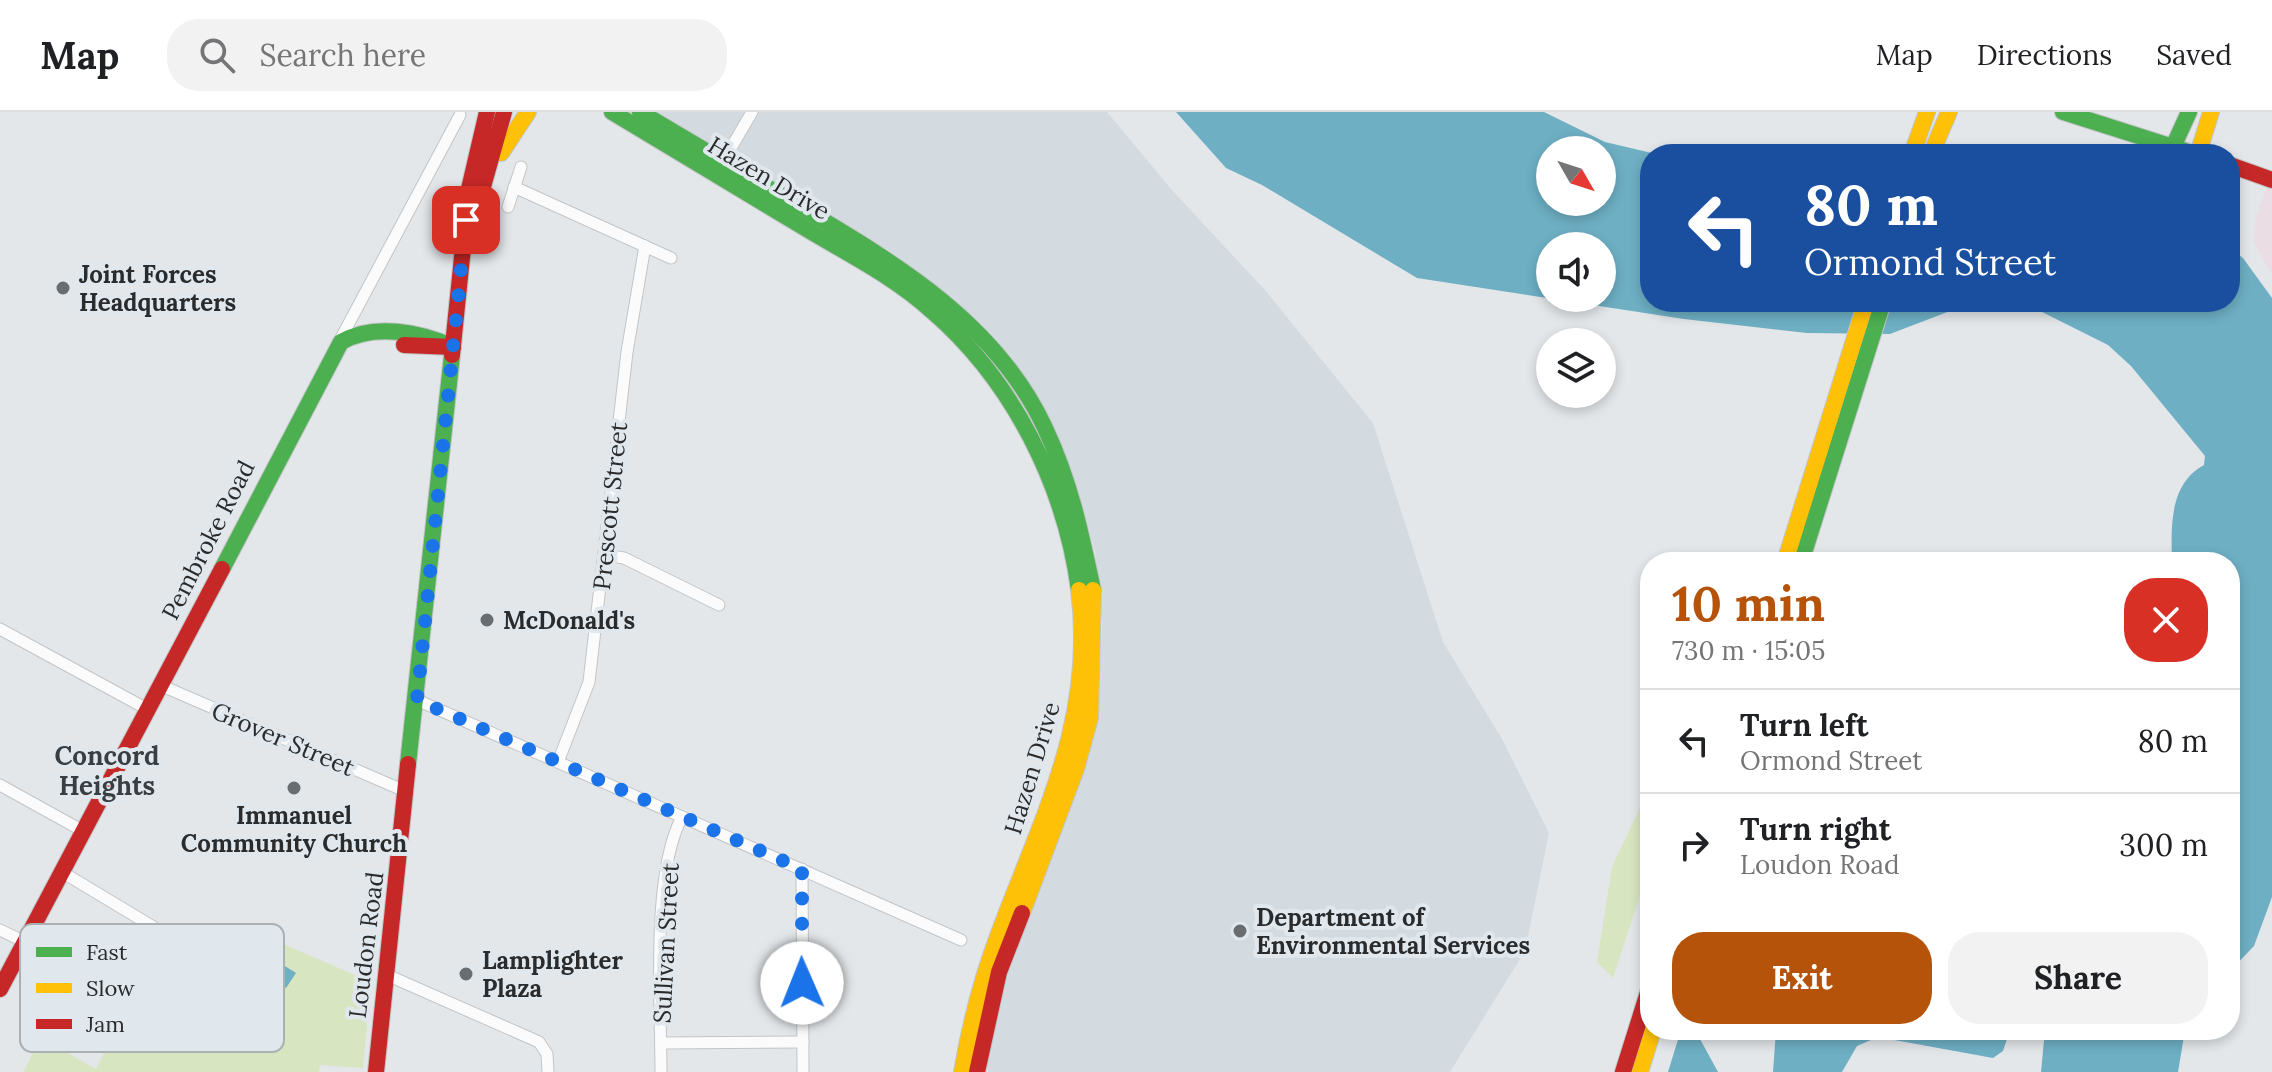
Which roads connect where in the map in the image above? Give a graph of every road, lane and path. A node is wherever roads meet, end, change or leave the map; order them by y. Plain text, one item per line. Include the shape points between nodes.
1 (487, 112) edge
2 (504, 112) edge
3 (528, 112) edge
4 (612, 112) edge
5 (640, 112) edge
6 (752, 112) edge
7 (1924, 112) edge
8 (1946, 112) edge
9 (2063, 112) edge
10 (2189, 112) edge
11 (2211, 112) edge
12 (460, 115) dead end
13 (1915, 144) edge
14 (1935, 144) edge
15 (2164, 144) edge
16 (2174, 144) edge
17 (2200, 144) edge
18 (521, 167) dead end
19 (720, 167) junction
20 (2240, 169) edge
21 (2272, 180) edge
22 (485, 185) junction
23 (514, 187) junction
24 (508, 207) dead end
25 (645, 246) junction
26 (464, 251) junction
27 (671, 258) dead end
28 (1864, 312) edge
29 (1879, 312) edge
30 (453, 347) junction
31 (334, 353) junction
32 (1853, 371) junction
33 (1789, 552) edge
34 (1804, 552) edge
35 (605, 555) junction
36 (719, 605) dead end
37 (0, 629) edge
38 (160, 685) junction
39 (417, 700) junction
40 (147, 709) junction
41 (558, 762) junction
42 (0, 785) edge
43 (407, 792) junction
44 (682, 817) junction
45 (83, 831) junction
46 (802, 869) junction
47 (62, 872) junction
48 (35, 924) edge
49 (148, 924) edge
50 (0, 930) edge
51 (20, 940) edge
52 (961, 940) dead end
53 (20, 952) edge
54 (15, 961) junction
55 (20, 964) edge
56 (387, 975) junction
57 (0, 989) edge
58 (1640, 1018) edge
59 (1650, 1040) edge
60 (803, 1042) junction
61 (661, 1043) junction
62 (376, 1072) edge
63 (548, 1072) edge
64 (661, 1072) edge
65 (803, 1072) edge
66 (962, 1072) edge
67 (977, 1072) edge
68 (1623, 1072) edge
69 (1640, 1072) edge

1 - 26 main road, Loudon Road via 469,189
2 - 22 main road, Loudon Road
3 - 22 main road
4 - 19 main road, Hazen Drive
5 - 19 main road, Hazen Drive
6 - 19 street
7 - 13 main road
8 - 14 main road
9 - 15 main road
10 - 16 main road
11 - 17 main road
12 - 31 street, Pembroke Road
18 - 23 street
19 - 66 main road, Hazen Drive via 902,287 958,337 1016,409 1064,517 1082,620 1077,715 990,963
19 - 67 main road, Hazen Drive via 897,264 959,314 993,349 1044,425 1082,526 1095,600 1090,718 1076,769 999,972
20 - 21 main road
22 - 26 main road, Loudon Road
23 - 24 street
23 - 25 street
25 - 27 street
25 - 35 street, Prescott Street via 627,352
26 - 30 main road, Loudon Road
28 - 32 main road
29 - 32 main road
30 - 31 main road via 438,338 364,332 345,338
30 - 39 main road, Loudon Road
31 - 38 main road, Pembroke Road
32 - 33 main road
32 - 34 main road
35 - 36 street via 624,558
35 - 41 street, Prescott Street via 589,682
37 - 40 street
38 - 40 main road, Pembroke Road
38 - 43 street, Grover Street
39 - 41 street
39 - 43 main road, Loudon Road
40 - 45 main road, Pembroke Road
41 - 44 street
42 - 45 street
43 - 56 main road, Loudon Road
44 - 46 street
44 - 61 street, Sullivan Street via 668,862 663,905
45 - 47 main road, Pembroke Road
46 - 52 street
46 - 60 street
47 - 48 main road, Pembroke Road
47 - 49 street
50 - 51 street
53 - 54 main road, Pembroke Road
54 - 55 street
54 - 57 main road, Pembroke Road
56 - 62 main road, Loudon Road
56 - 63 street via 539,1042 547,1054
58 - 68 main road
59 - 69 main road
60 - 61 street
60 - 65 street
61 - 64 street, Sullivan Street

